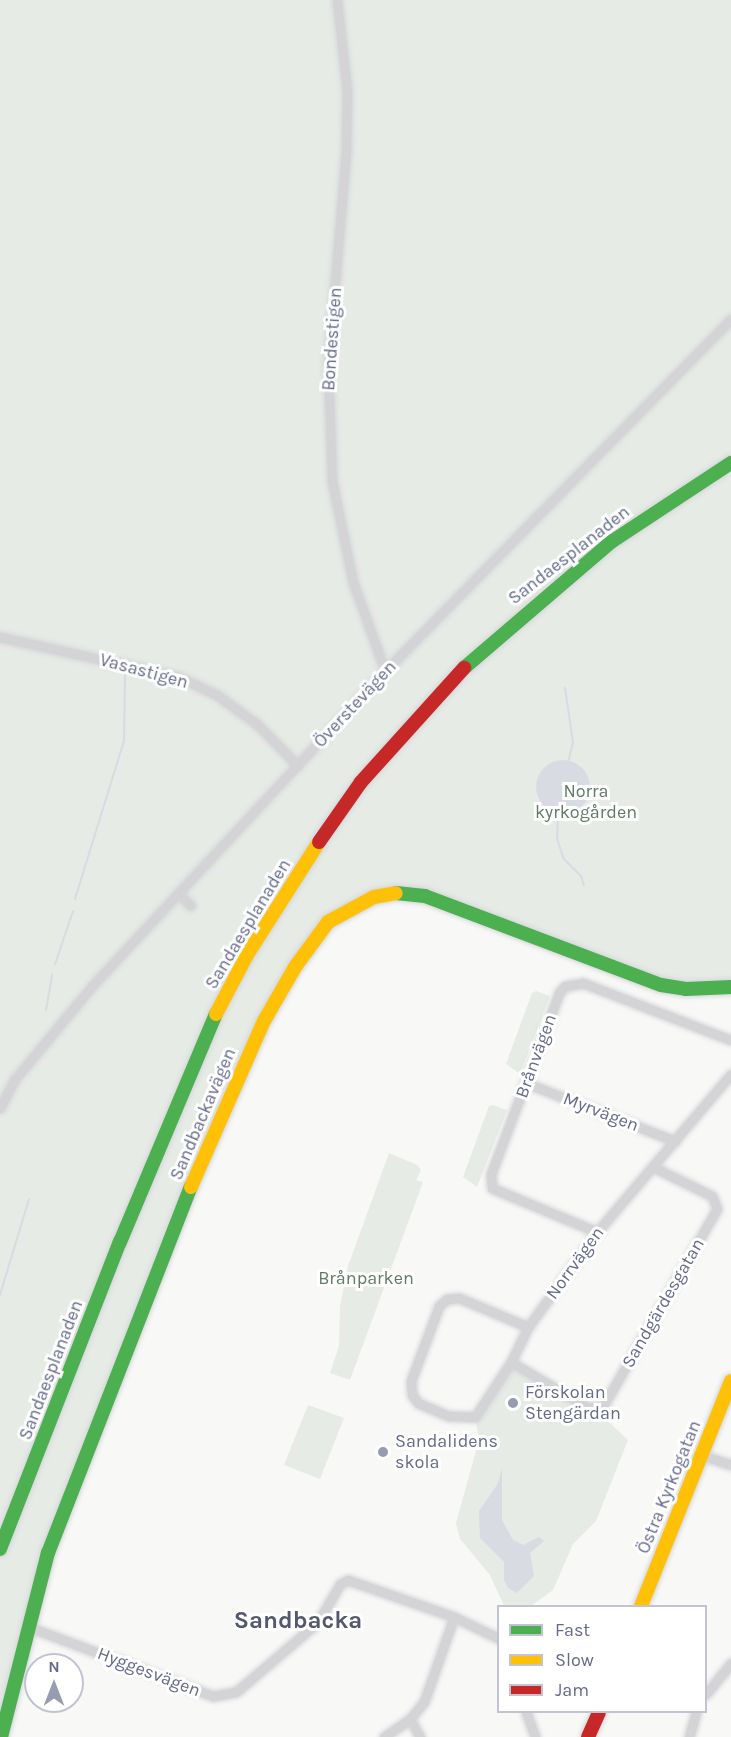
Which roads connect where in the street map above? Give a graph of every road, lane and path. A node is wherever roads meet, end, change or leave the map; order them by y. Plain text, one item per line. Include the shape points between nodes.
1 (337, 0) edge
2 (731, 319) edge
3 (731, 463) edge
4 (0, 637) edge
5 (385, 671) junction
6 (298, 766) junction
7 (179, 894) junction
8 (190, 905) dead end
9 (731, 987) edge
10 (731, 1040) edge
11 (731, 1074) edge
12 (526, 1083) junction
13 (0, 1108) edge
14 (675, 1142) junction
15 (653, 1167) junction
16 (597, 1232) junction
17 (528, 1326) junction
18 (511, 1362) junction
19 (731, 1381) edge
20 (701, 1455) junction
21 (730, 1464) edge
22 (0, 1549) edge
23 (641, 1605) edge
24 (454, 1617) junction
25 (29, 1626) junction
26 (497, 1638) edge
27 (731, 1663) edge
28 (707, 1692) edge
29 (526, 1713) edge
30 (598, 1713) edge
31 (696, 1713) edge
32 (410, 1719) junction
33 (1, 1737) edge
34 (384, 1737) edge
35 (420, 1737) edge
36 (535, 1737) edge
37 (588, 1737) edge
38 (689, 1737) edge

1 - 5 street, Bondestigen via 347,91 328,367 332,481 353,582
2 - 5 street, Överstevägen
3 - 22 street, Sandaesplanaden via 611,542 480,651 421,711 361,782 307,860 247,956 209,1028 124,1231
4 - 6 street, Vasastigen via 179,677 217,695 258,725
5 - 6 street, Överstevägen
6 - 7 street, Överstevägen
7 - 8 street
7 - 13 street, Överstevägen via 45,1041 15,1079
9 - 25 street, Sandbackavägen via 686,989 661,985 426,896 404,892 374,897 328,922 295,967 264,1021 211,1137 48,1553
10 - 12 street, Brånvägen via 583,983 574,983 560,993
11 - 14 street, Norrvägen
12 - 14 street, Myrvägen
12 - 16 street, Brånvägen via 491,1174 492,1188
14 - 15 street, Norrvägen
15 - 16 street, Norrvägen
15 - 18 street, Sandgärdesgatan via 712,1196 717,1209 602,1407 587,1407
16 - 17 street, Norrvägen
17 - 18 street, Norrvägen
17 - 18 street, Norrvägen via 459,1298 447,1299 439,1306 411,1381 412,1395 418,1403 449,1416 475,1418
19 - 20 street, Östra Kyrkogatan
20 - 21 street
20 - 23 street, Östra Kyrkogatan
24 - 25 street, Hyggesvägen via 348,1580 340,1584 318,1622 236,1692 224,1697
24 - 26 street, Hyggesvägen
24 - 32 street via 424,1702
25 - 33 street, Sandbackavägen
27 - 28 street
29 - 36 street
30 - 37 street
31 - 38 street
32 - 34 street
32 - 35 street

